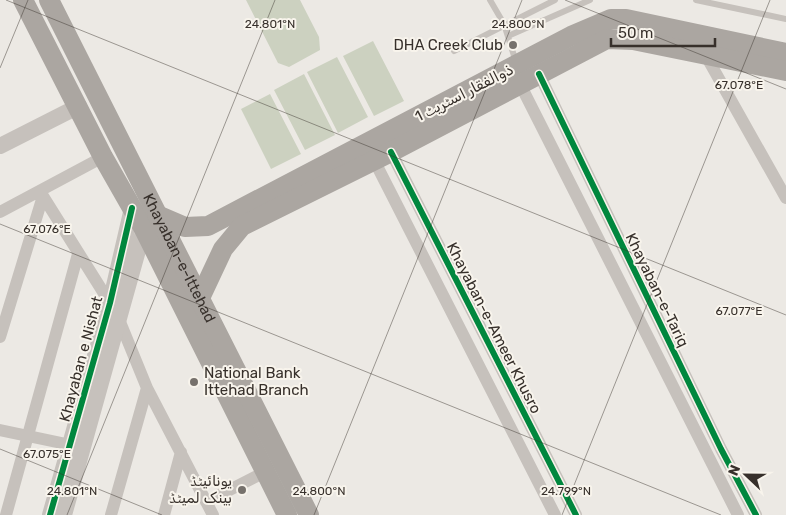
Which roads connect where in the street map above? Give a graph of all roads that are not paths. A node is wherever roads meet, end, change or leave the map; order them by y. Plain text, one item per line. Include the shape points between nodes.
1 (23, 0) edge
2 (49, 0) edge
3 (490, 0) edge
4 (555, 0) edge
5 (590, 0) edge
6 (696, 0) edge
7 (786, 19) edge
8 (504, 24) junction
9 (508, 36) junction
10 (454, 51) dead end
11 (786, 53) edge
12 (705, 54) junction
13 (786, 71) edge
14 (539, 74) junction
15 (519, 75) junction
16 (79, 106) junction
17 (0, 146) edge
18 (382, 156) junction
19 (103, 157) junction
20 (315, 179) junction
21 (41, 192) junction
22 (785, 196) edge
23 (132, 208) junction
24 (0, 212) edge
25 (151, 222) junction
26 (78, 254) junction
27 (200, 298) junction
28 (110, 303) junction
29 (118, 318) junction
30 (0, 334) edge
31 (147, 388) junction
32 (0, 430) edge
33 (28, 435) junction
34 (70, 445) junction
35 (721, 449) junction
36 (181, 452) junction
37 (546, 457) junction
38 (707, 457) junction
39 (530, 466) junction
40 (265, 472) junction
41 (735, 476) junction
42 (722, 486) junction
43 (206, 502) junction
44 (6, 515) edge
45 (50, 515) edge
46 (64, 515) edge
47 (111, 515) edge
48 (164, 515) edge
49 (213, 515) edge
50 (286, 515) edge
51 (309, 515) edge
52 (555, 515) edge
53 (576, 515) edge
54 (738, 515) edge
55 (756, 515) edge

1 - 16 main road, Khayaban-e-Ittehad
2 - 25 main road, Khayaban-e-Ittehad
3 - 8 lane
4 - 8 lane
5 - 9 lane
6 - 7 lane
8 - 9 lane
8 - 10 lane
9 - 15 lane
11 - 15 main road, ذوالفقار اسٹریٹ 1 via 626,19 612,19 571,36
12 - 13 main road, ذوالفقار اسٹریٹ 1
12 - 14 main road, ذوالفقار اسٹریٹ 1 via 633,40 607,39
12 - 22 street
14 - 15 main road, ذوالفقار اسٹریٹ 1
14 - 35 street, Khayaban-e-Tariq
15 - 18 main road, ذوالفقار اسٹریٹ 1
15 - 20 main road, ذوالفقار اسٹریٹ 1
15 - 38 street, Khayaban-e-Tariq
16 - 17 street
16 - 19 main road, Khayaban-e-Ittehad
18 - 20 main road, ذوالفقار اسٹریٹ 1
18 - 37 street, Khayaban-e-Ameer Khusro
18 - 39 street, Khayaban-e-Ameer Khusro
19 - 21 street
19 - 23 main road, Khayaban-e-Ittehad
20 - 25 main road, ذوالفقار اسٹریٹ 1 via 202,227
20 - 27 main road, ذوالفقار اسٹریٹ 1 via 238,230 217,260
21 - 24 street
21 - 26 street
21 - 30 street
23 - 25 main road, Khayaban-e-Ittehad
23 - 28 street, Khayaban e Nishat
25 - 27 main road, Khayaban-e-Ittehad
25 - 29 street, Khayaban e Nishat
25 - 40 main road, Khayaban-e-Ittehad
26 - 28 street
26 - 33 street
27 - 51 main road, Khayaban-e-Ittehad
28 - 34 street, Khayaban e Nishat
29 - 31 street
29 - 46 street, Khayaban e Nishat
31 - 36 street
31 - 47 street
32 - 33 street
33 - 34 street
33 - 44 street
34 - 45 street, Khayaban e Nishat
35 - 38 street via 716,457
35 - 41 street, Khayaban-e-Tariq
36 - 43 street
36 - 48 street
37 - 39 street
37 - 53 street, Khayaban-e-Ameer Khusro
38 - 42 street, Khayaban-e-Tariq
39 - 52 street, Khayaban-e-Ameer Khusro
40 - 43 street
40 - 50 main road, Khayaban-e-Ittehad
41 - 42 street via 725,476
41 - 55 street, Khayaban-e-Tariq
42 - 54 street, Khayaban-e-Tariq
43 - 49 street

